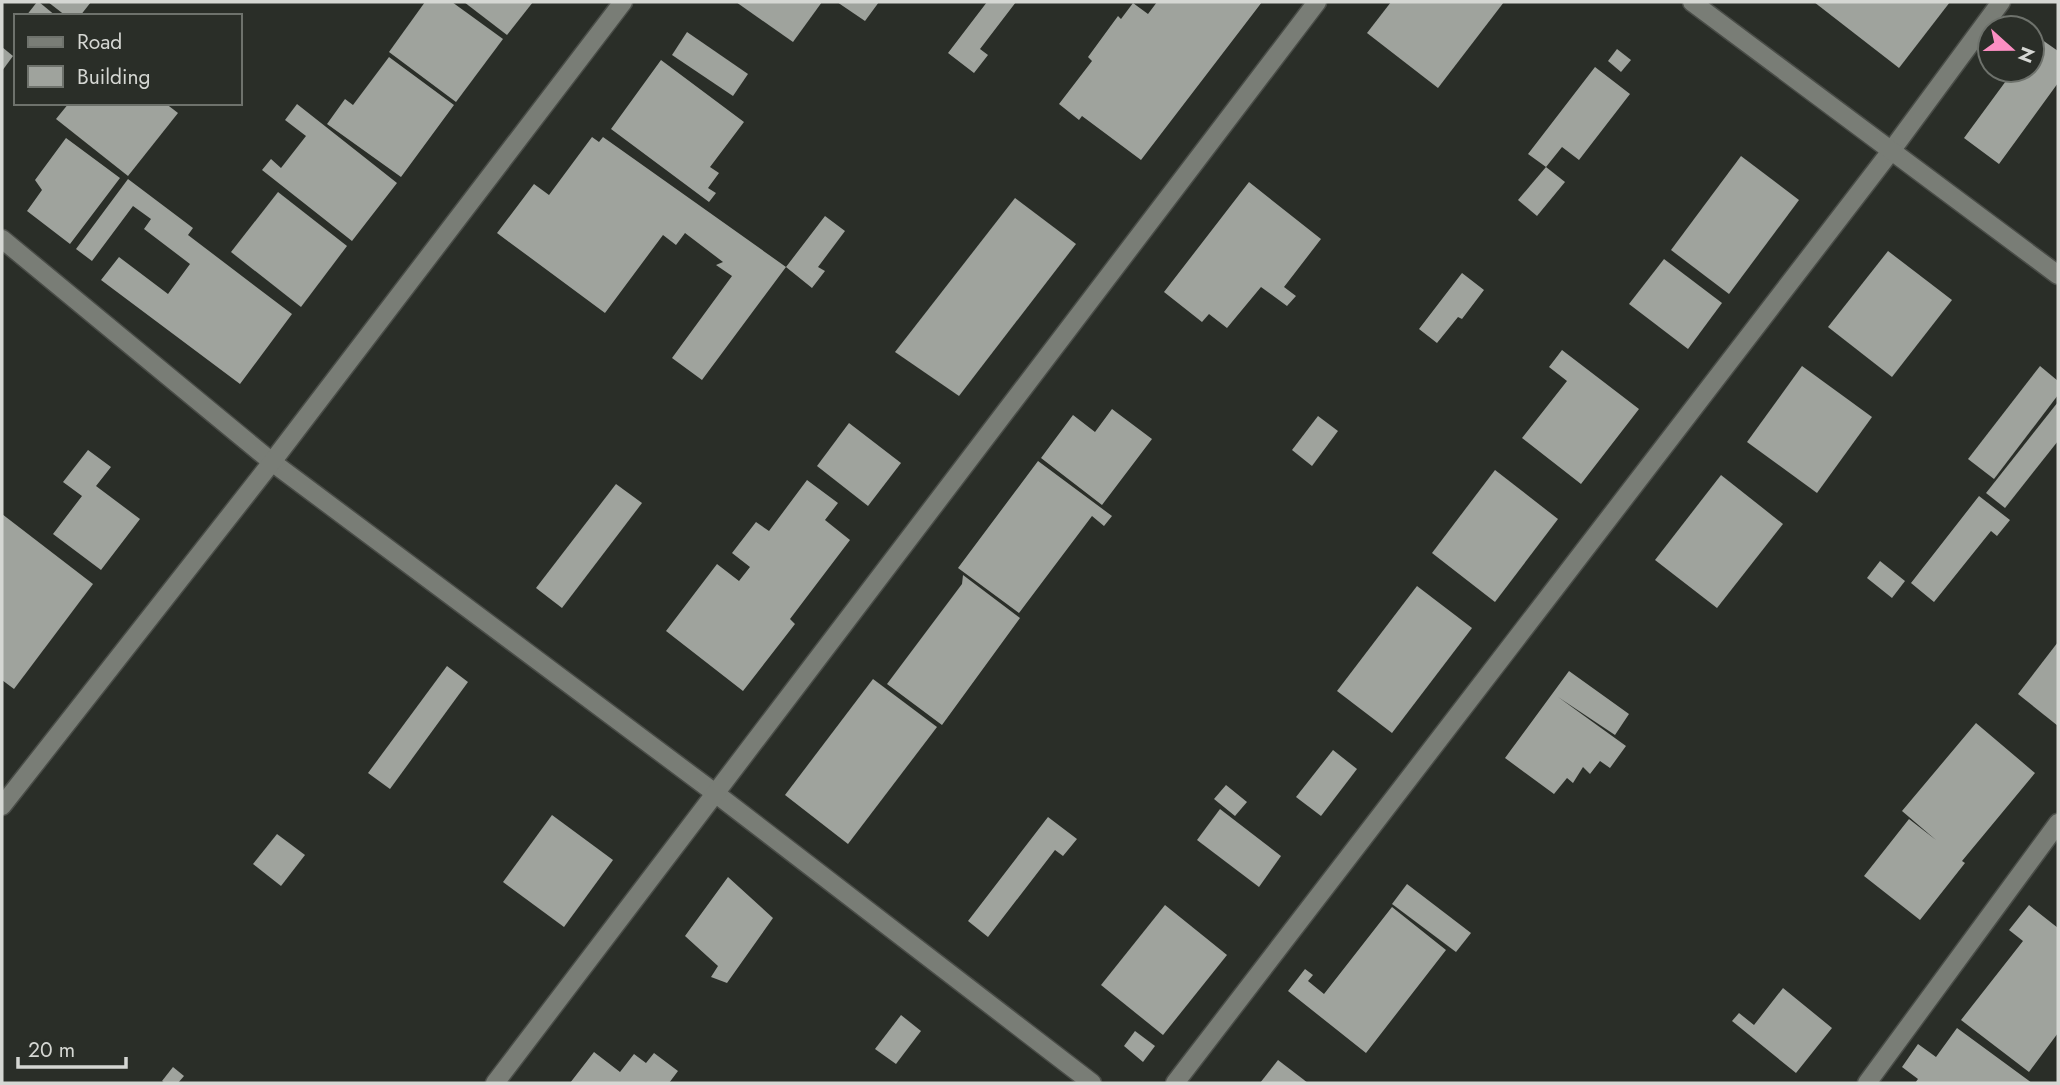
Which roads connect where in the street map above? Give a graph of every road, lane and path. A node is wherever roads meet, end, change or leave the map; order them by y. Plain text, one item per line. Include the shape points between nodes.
1 (623, 2) edge
2 (1317, 2) edge
3 (1692, 2) edge
4 (2001, 2) edge
5 (1891, 151) junction
6 (2, 239) edge
7 (2058, 275) edge
8 (272, 462) junction
9 (715, 793) junction
10 (2, 806) edge
11 (2058, 823) edge
12 (495, 1083) edge
13 (1092, 1083) edge
14 (1175, 1083) edge
15 (1867, 1083) edge

1 - 8 street
2 - 9 street
3 - 5 street
4 - 5 street
5 - 7 street
5 - 14 street
6 - 8 street
8 - 9 street
8 - 10 street
9 - 12 street
9 - 13 street
11 - 15 street

